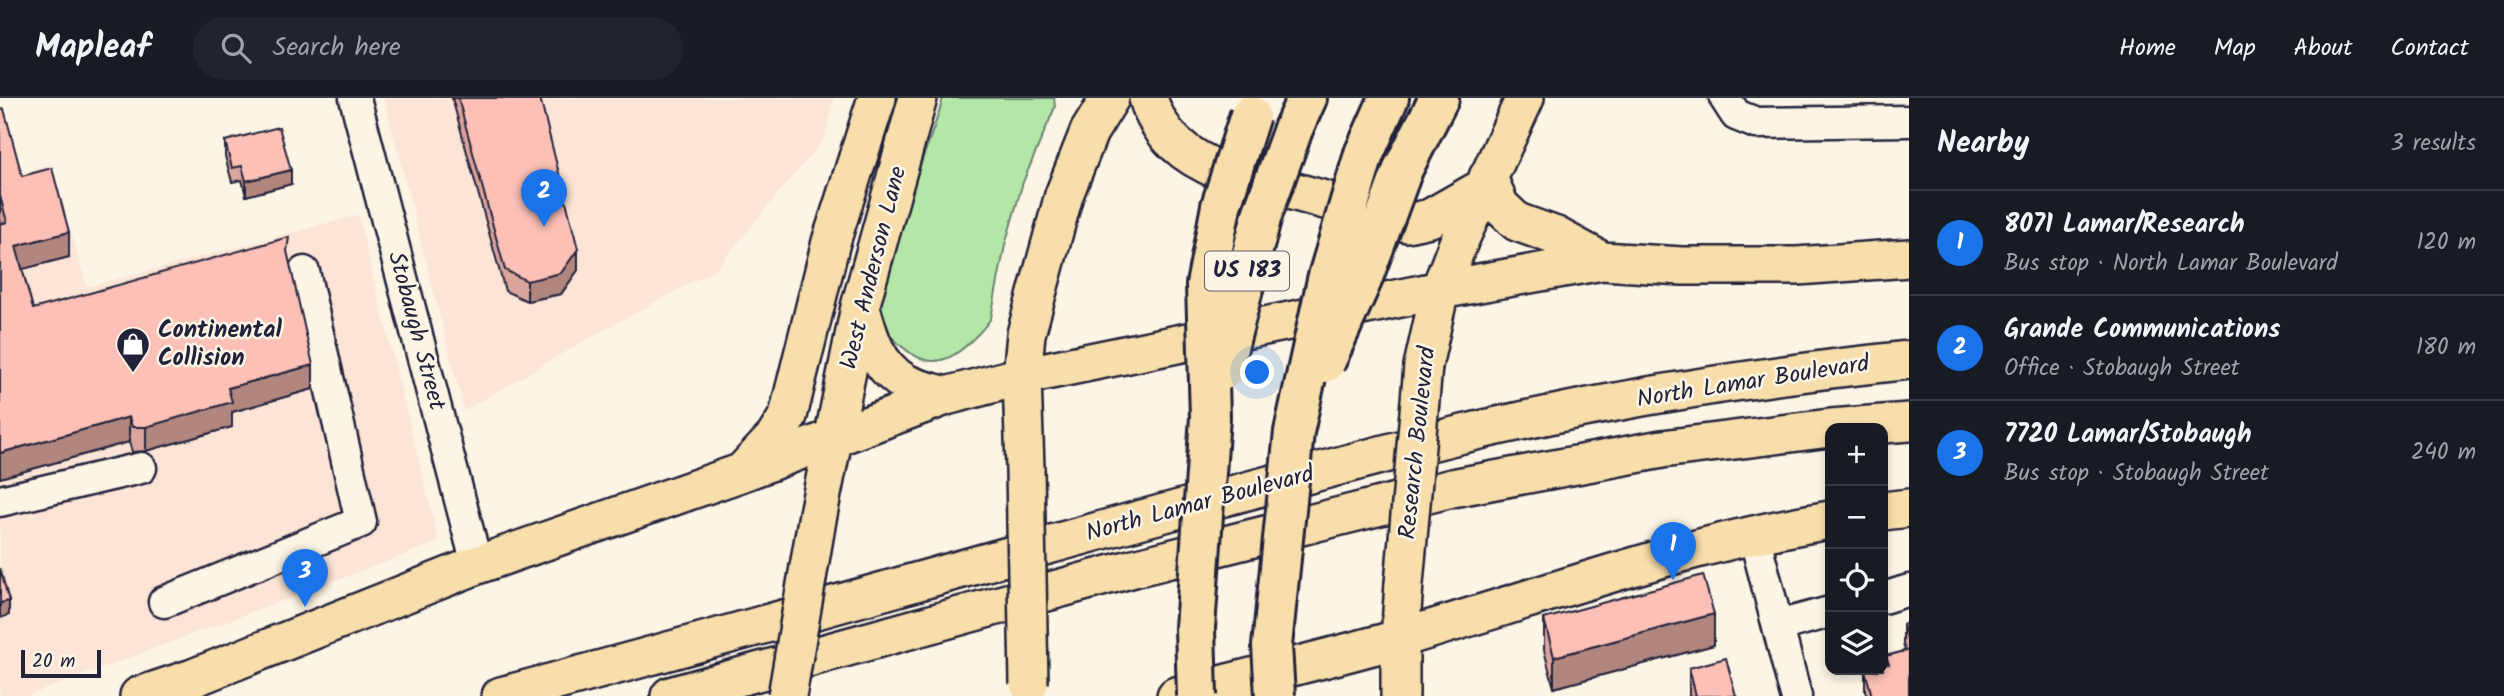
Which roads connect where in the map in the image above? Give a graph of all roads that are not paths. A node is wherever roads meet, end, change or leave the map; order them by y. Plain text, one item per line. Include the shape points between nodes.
1 (355, 98) edge
2 (877, 98) edge
3 (918, 98) edge
4 (1075, 98) edge
5 (1110, 98) edge
6 (1148, 98) edge
7 (1389, 98) edge
8 (1439, 98) edge
9 (1525, 98) edge
10 (1725, 98) edge
11 (1253, 107) edge
12 (1300, 113) edge
13 (1909, 121) edge
14 (1089, 132) junction
15 (1485, 183) junction
16 (1909, 258) edge
17 (1602, 261) junction
18 (304, 272) dead end
19 (1440, 290) junction
20 (860, 307) junction
21 (1909, 360) edge
22 (1022, 376) junction
23 (946, 396) junction
24 (1210, 417) junction
25 (1909, 422) edge
26 (1888, 424) edge
27 (1825, 429) edge
28 (1294, 432) junction
29 (832, 439) junction
30 (141, 468) dead end
31 (740, 473) junction
32 (0, 501) edge
33 (1909, 508) edge
34 (1888, 511) edge
35 (818, 514) junction
36 (1825, 521) edge
37 (1754, 534) junction
38 (477, 565) junction
39 (1909, 590) edge
40 (1888, 596) edge
41 (164, 602) dead end
42 (1825, 613) edge
43 (1778, 626) junction
44 (1400, 638) junction
45 (1030, 690) edge
46 (139, 696) edge
47 (501, 696) edge
48 (670, 696) edge
49 (787, 696) edge
50 (1176, 696) edge
51 (1197, 696) edge
52 (1275, 696) edge
53 (1400, 696) edge
54 (1796, 696) edge

1 - 38 street, Stobaugh Street
2 - 31 main road via 831,242 788,416 775,438
3 - 20 main road, West Anderson Lane
4 - 14 main road
5 - 14 main road
6 - 15 main road via 1156,120 1174,144 1198,162 1407,223 1430,218
7 - 28 highway, US 183, bridge via 1364,154 1326,279
8 - 28 highway, bridge via 1403,169 1362,280
9 - 15 main road, Research Boulevard
10 - 13 street via 1735,115 1756,123
11 - 24 highway, bridge via 1221,206 1206,285
12 - 24 highway, US 183, bridge via 1262,215
14 - 22 main road via 1064,195 1036,292
15 - 17 main road via 1517,222 1556,236
15 - 19 main road, Research Boulevard
16 - 17 main road via 1797,265
17 - 19 main road
18 - 41 street via 361,522
19 - 22 main road
19 - 44 main road, Research Boulevard, bridge via 1423,366
20 - 23 main road via 872,347 886,368 905,383
20 - 29 main road, West Anderson Lane
21 - 47 main road, North Lamar Boulevard via 1737,382 1450,437
22 - 23 main road
22 - 45 main road, bridge
23 - 29 main road
24 - 51 highway, US 183, bridge via 1195,628
25 - 26 main road, North Lamar Boulevard
27 - 48 main road, North Lamar Boulevard via 1662,449 1452,488 1134,568
28 - 52 highway, US 183, bridge via 1272,646
29 - 31 main road
29 - 35 main road, West Anderson Lane
30 - 32 street
31 - 35 main road via 779,470 802,487
31 - 38 main road
33 - 34 main road
35 - 49 main road, West Anderson Lane, bridge
36 - 37 main road
37 - 43 street
37 - 44 main road
38 - 46 main road
39 - 40 street
42 - 43 street
43 - 54 street
44 - 50 main road
44 - 53 main road

